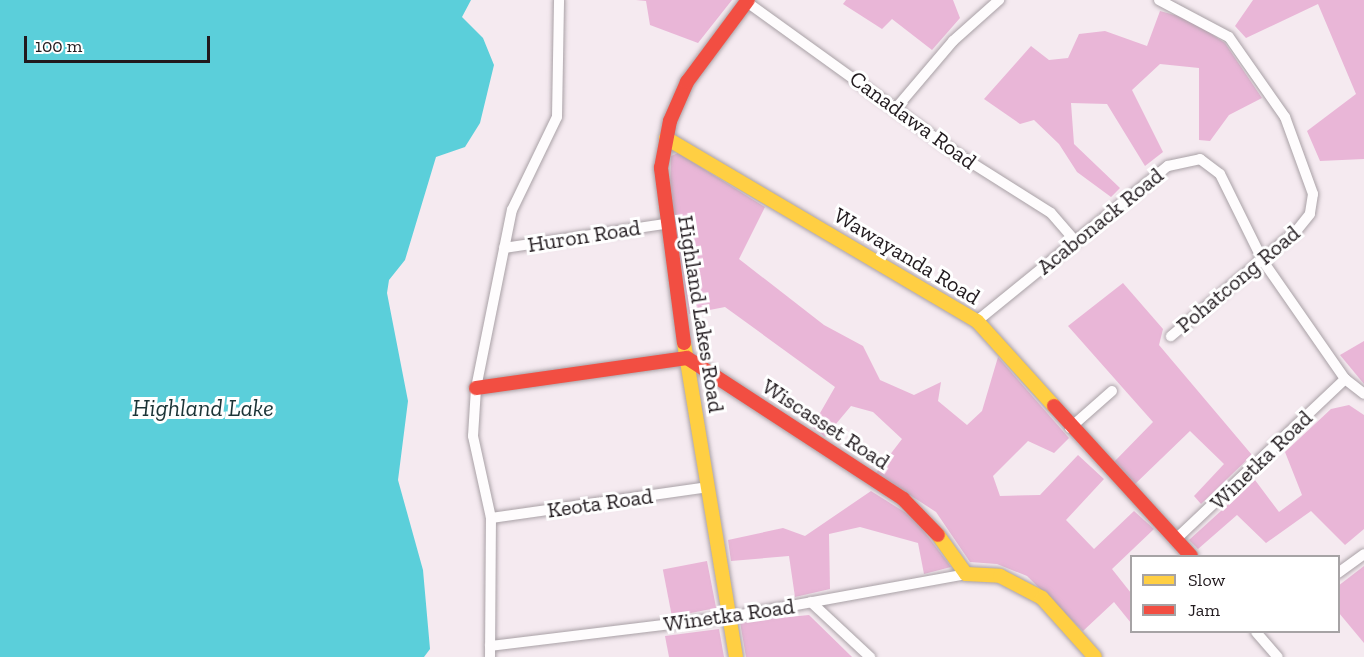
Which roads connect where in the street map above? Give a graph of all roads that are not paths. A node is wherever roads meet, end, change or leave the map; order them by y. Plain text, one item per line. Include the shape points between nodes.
1 (559, 0) edge
2 (999, 0) edge
3 (1159, 0) edge
4 (746, 1) edge
5 (897, 107) junction
6 (666, 138) junction
7 (665, 224) junction
8 (1076, 241) junction
9 (504, 248) junction
10 (1263, 261) junction
11 (977, 321) junction
12 (1171, 336) dead end
13 (687, 358) junction
14 (1345, 379) junction
15 (476, 388) junction
16 (1112, 391) dead end
17 (1364, 394) edge
18 (1070, 428) junction
19 (709, 487) junction
20 (491, 518) junction
21 (1176, 539) junction
22 (1364, 554) edge
23 (1190, 555) edge
24 (1340, 572) edge
25 (966, 574) junction
26 (811, 603) junction
27 (730, 616) junction
28 (1260, 633) edge
29 (490, 651) edge
30 (736, 657) edge
31 (870, 657) edge
32 (1095, 657) edge
33 (1278, 657) edge

1 - 9 street via 557,117 512,210
2 - 5 street via 953,41
3 - 10 street, Pohatcong Road via 1229,37 1261,78 1297,142 1311,185 1310,214
4 - 5 street, Canadawa Road
4 - 6 street, Highland Lakes Road via 687,82
5 - 8 street, Canadawa Road via 956,153 1051,213
6 - 7 street, Highland Lakes Road via 661,187
6 - 11 street, Wawayanda Road
7 - 9 street, Huron Road
7 - 13 street, Highland Lakes Road
8 - 10 street, Acabonack Road via 1168,166 1200,159 1226,184
8 - 11 street, Acabonack Road
9 - 15 street
10 - 12 street, Pohatcong Road
10 - 14 street, Acabonack Road
11 - 18 street, Wawayanda Road
13 - 15 street
13 - 19 street, Highland Lakes Road
13 - 25 street, Wiscasset Road via 903,499 922,515
14 - 17 street, Acabonack Road
14 - 21 street, Winetka Road
15 - 20 street via 473,436
16 - 18 street
18 - 21 street, Wawayanda Road
19 - 20 street, Keota Road
19 - 27 street, Highland Lakes Road
20 - 29 street
21 - 23 street, Wawayanda Road
22 - 24 street
25 - 26 street, Winetka Road
25 - 32 street via 1000,576 1042,598
26 - 27 street, Winetka Road
26 - 31 street
27 - 29 street, Winetka Road
27 - 30 street, Highland Lakes Road
28 - 33 street

